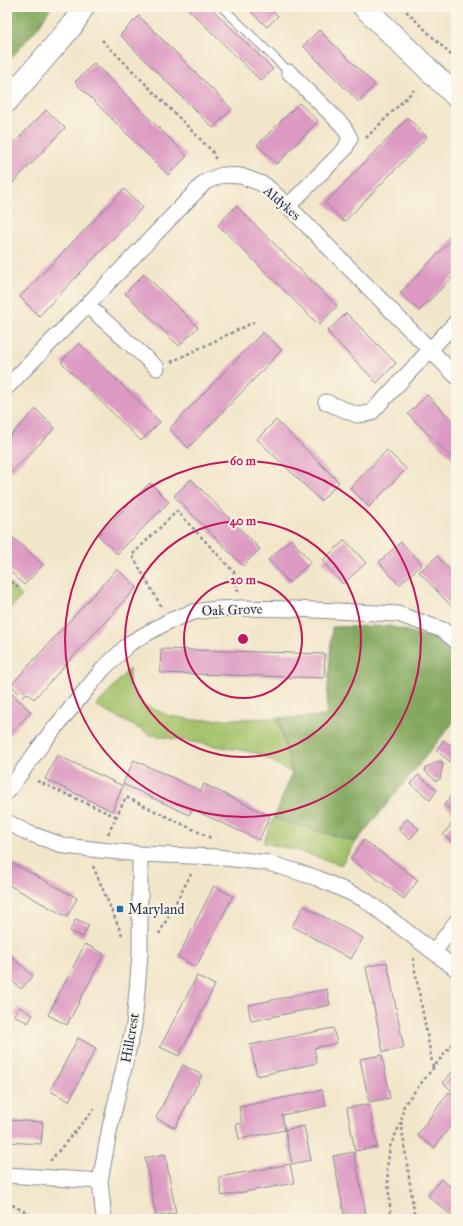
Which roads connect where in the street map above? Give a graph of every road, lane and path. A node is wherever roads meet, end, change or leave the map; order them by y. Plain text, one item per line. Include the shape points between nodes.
1 (94, 7) edge
2 (222, 7) edge
3 (364, 7) edge
4 (402, 7) edge
5 (79, 14) edge
6 (102, 40) dead end
7 (456, 60) edge
8 (289, 72) joint
9 (414, 90) dead end
10 (456, 96) edge
11 (7, 101) edge
12 (350, 138) junction
13 (222, 175) junction
14 (288, 206) junction
15 (87, 305) junction
16 (254, 322) dead end
17 (456, 322) edge
18 (430, 351) junction
19 (157, 368) joint
20 (456, 376) edge
21 (7, 386) edge
22 (326, 402) dead end
23 (7, 577) edge
24 (19, 588) dead end
25 (241, 608) junction
26 (169, 621) junction
27 (456, 641) edge
28 (21, 773) junction
29 (7, 792) edge
30 (117, 817) junction
31 (7, 822) edge
32 (100, 850) junction
33 (140, 854) junction
34 (216, 857) junction
35 (456, 922) edge
36 (429, 948) junction
37 (456, 969) edge
38 (456, 1039) edge
39 (433, 1068) junction
40 (119, 1092) junction
41 (401, 1122) junction
42 (7, 1175) edge
43 (40, 1178) junction
44 (100, 1181) junction
45 (7, 1202) edge
46 (38, 1219) edge
47 (104, 1219) edge
48 (391, 1219) edge
49 (415, 1219) edge

1 - 5 street
2 - 8 lane
3 - 10 street
4 - 7 path
5 - 11 street
6 - 13 path via 212,152
8 - 12 street via 343,126
9 - 12 path via 367,138
12 - 14 street via 345,149
13 - 14 street, Aldykes via 241,176 265,186
13 - 15 street, Aldykes via 204,182
14 - 18 street, Aldykes
15 - 19 street
15 - 21 street, Aldykes
16 - 19 path
17 - 18 street
18 - 20 street, Aldykes
18 - 22 street via 371,413 357,415
23 - 24 path
25 - 26 street, Oak Grove via 193,612
25 - 26 path via 234,572 176,511 132,555
25 - 27 street, Oak Grove via 398,614 443,630
26 - 28 street, Oak Grove via 130,643 103,670 44,740
28 - 29 street, Oak Grove
28 - 30 path
30 - 32 path
30 - 34 path via 126,797 217,840
31 - 32 street via 28,833 65,846
32 - 33 street
33 - 34 street
33 - 40 street, Hillcrest via 140,955 134,1025
34 - 36 street via 269,863 317,878 364,899
35 - 36 street
36 - 37 street
36 - 39 path via 413,960
38 - 39 path
39 - 41 path via 404,1105
40 - 43 path via 106,1096 47,1164
40 - 44 street, Hillcrest
41 - 48 path via 390,1147 387,1169
41 - 49 path
42 - 43 street
43 - 44 street
44 - 47 street, Hillcrest
45 - 46 path

